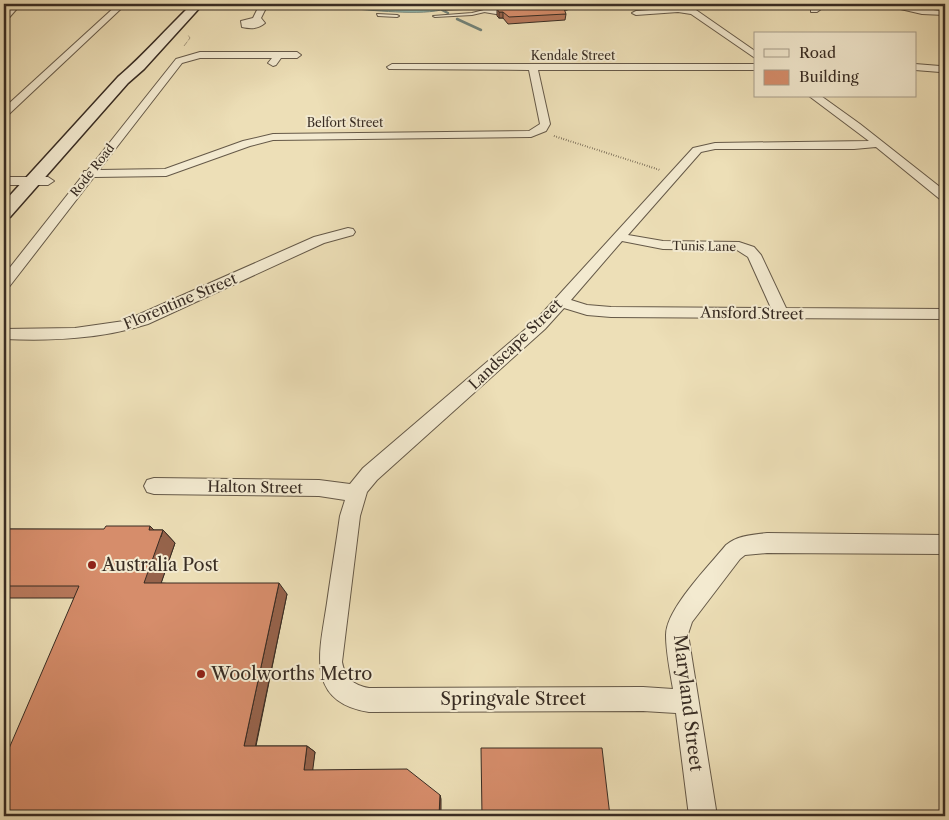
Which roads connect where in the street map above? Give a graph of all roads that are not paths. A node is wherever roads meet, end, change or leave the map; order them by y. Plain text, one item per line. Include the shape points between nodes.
1 (17, 4) edge
2 (122, 4) edge
3 (198, 4) edge
4 (264, 4) edge
5 (570, 4) edge
6 (824, 4) edge
7 (883, 4) edge
8 (487, 7) edge
9 (814, 10) dead end
10 (338, 12) dead end
11 (344, 13) dead end
12 (945, 13) edge
13 (636, 14) dead end
14 (378, 15) dead end
15 (397, 16) dead end
16 (435, 16) dead end
17 (4, 18) edge
18 (256, 20) dead end
19 (297, 55) dead end
20 (754, 55) edge
21 (392, 67) dead end
22 (533, 67) junction
23 (754, 67) edge
24 (916, 67) edge
25 (943, 69) edge
26 (817, 98) edge
27 (4, 113) edge
28 (878, 144) junction
29 (88, 174) junction
30 (4, 181) edge
31 (40, 181) junction
32 (945, 197) edge
33 (4, 212) edge
34 (348, 232) dead end
35 (4, 233) edge
36 (618, 236) junction
37 (4, 284) edge
38 (560, 302) junction
39 (781, 313) junction
40 (945, 314) edge
41 (4, 334) edge
42 (154, 486) dead end
43 (356, 493) junction
44 (945, 544) edge
45 (340, 689) joint
46 (688, 702) junction
47 (703, 816) edge

1 - 17 street
2 - 27 street
3 - 31 main road, Rode Road via 165,36 139,66 132,80
4 - 18 street
5 - 8 street via 566,8 499,12
6 - 9 street
7 - 12 street
8 - 16 lane via 472,14
10 - 11 lane
13 - 20 street via 693,12
14 - 15 lane
19 - 29 street, Rode Road via 276,59 204,55 183,59
21 - 22 street, Kendale Street
22 - 23 street, Kendale Street
22 - 29 street, Belfort Street via 545,124 539,131 520,135 273,137 166,172
24 - 25 street
26 - 28 street
28 - 32 street
28 - 36 street, Landscape Street via 703,147
29 - 37 street, Rode Road
30 - 31 street
31 - 33 main road, Rode Road
31 - 35 main road, Rode Road
34 - 41 street, Florentine Street via 319,240 117,329 79,334
36 - 38 street, Landscape Street
36 - 39 street, Tunis Lane via 656,245 746,248 754,255
38 - 39 street, Ansford Street via 597,311
38 - 43 street, Landscape Street via 514,349 370,474
39 - 40 street, Ansford Street
42 - 43 street, Halton Street via 319,488
43 - 45 street, Landscape Street via 330,662
44 - 46 street, Maryland Street via 767,543 740,546 679,622 678,646
45 - 46 street, Springvale Street via 352,697 369,700 643,699
46 - 47 street, Maryland Street

